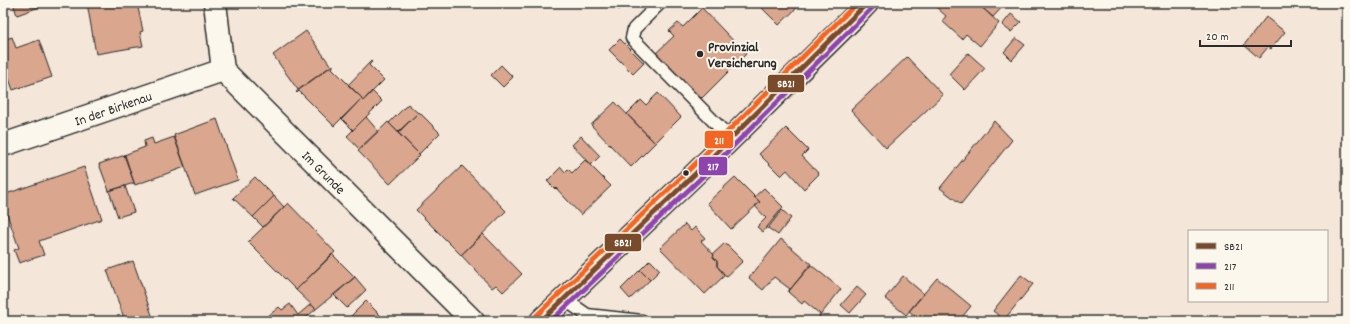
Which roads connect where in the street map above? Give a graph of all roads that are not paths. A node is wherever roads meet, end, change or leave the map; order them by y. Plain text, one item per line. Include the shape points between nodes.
1 (215, 3) edge
2 (660, 3) edge
3 (867, 3) edge
4 (223, 70) junction
5 (731, 139) junction
6 (3, 145) edge
7 (564, 299) junction
8 (473, 321) edge
9 (541, 321) edge
10 (642, 321) edge

1 - 4 street
2 - 5 lane via 634,29 632,38
3 - 5 street
4 - 6 street, In der Birkenau
4 - 8 street, Im Grunde
5 - 7 street
7 - 9 street
7 - 10 lane via 587,315

